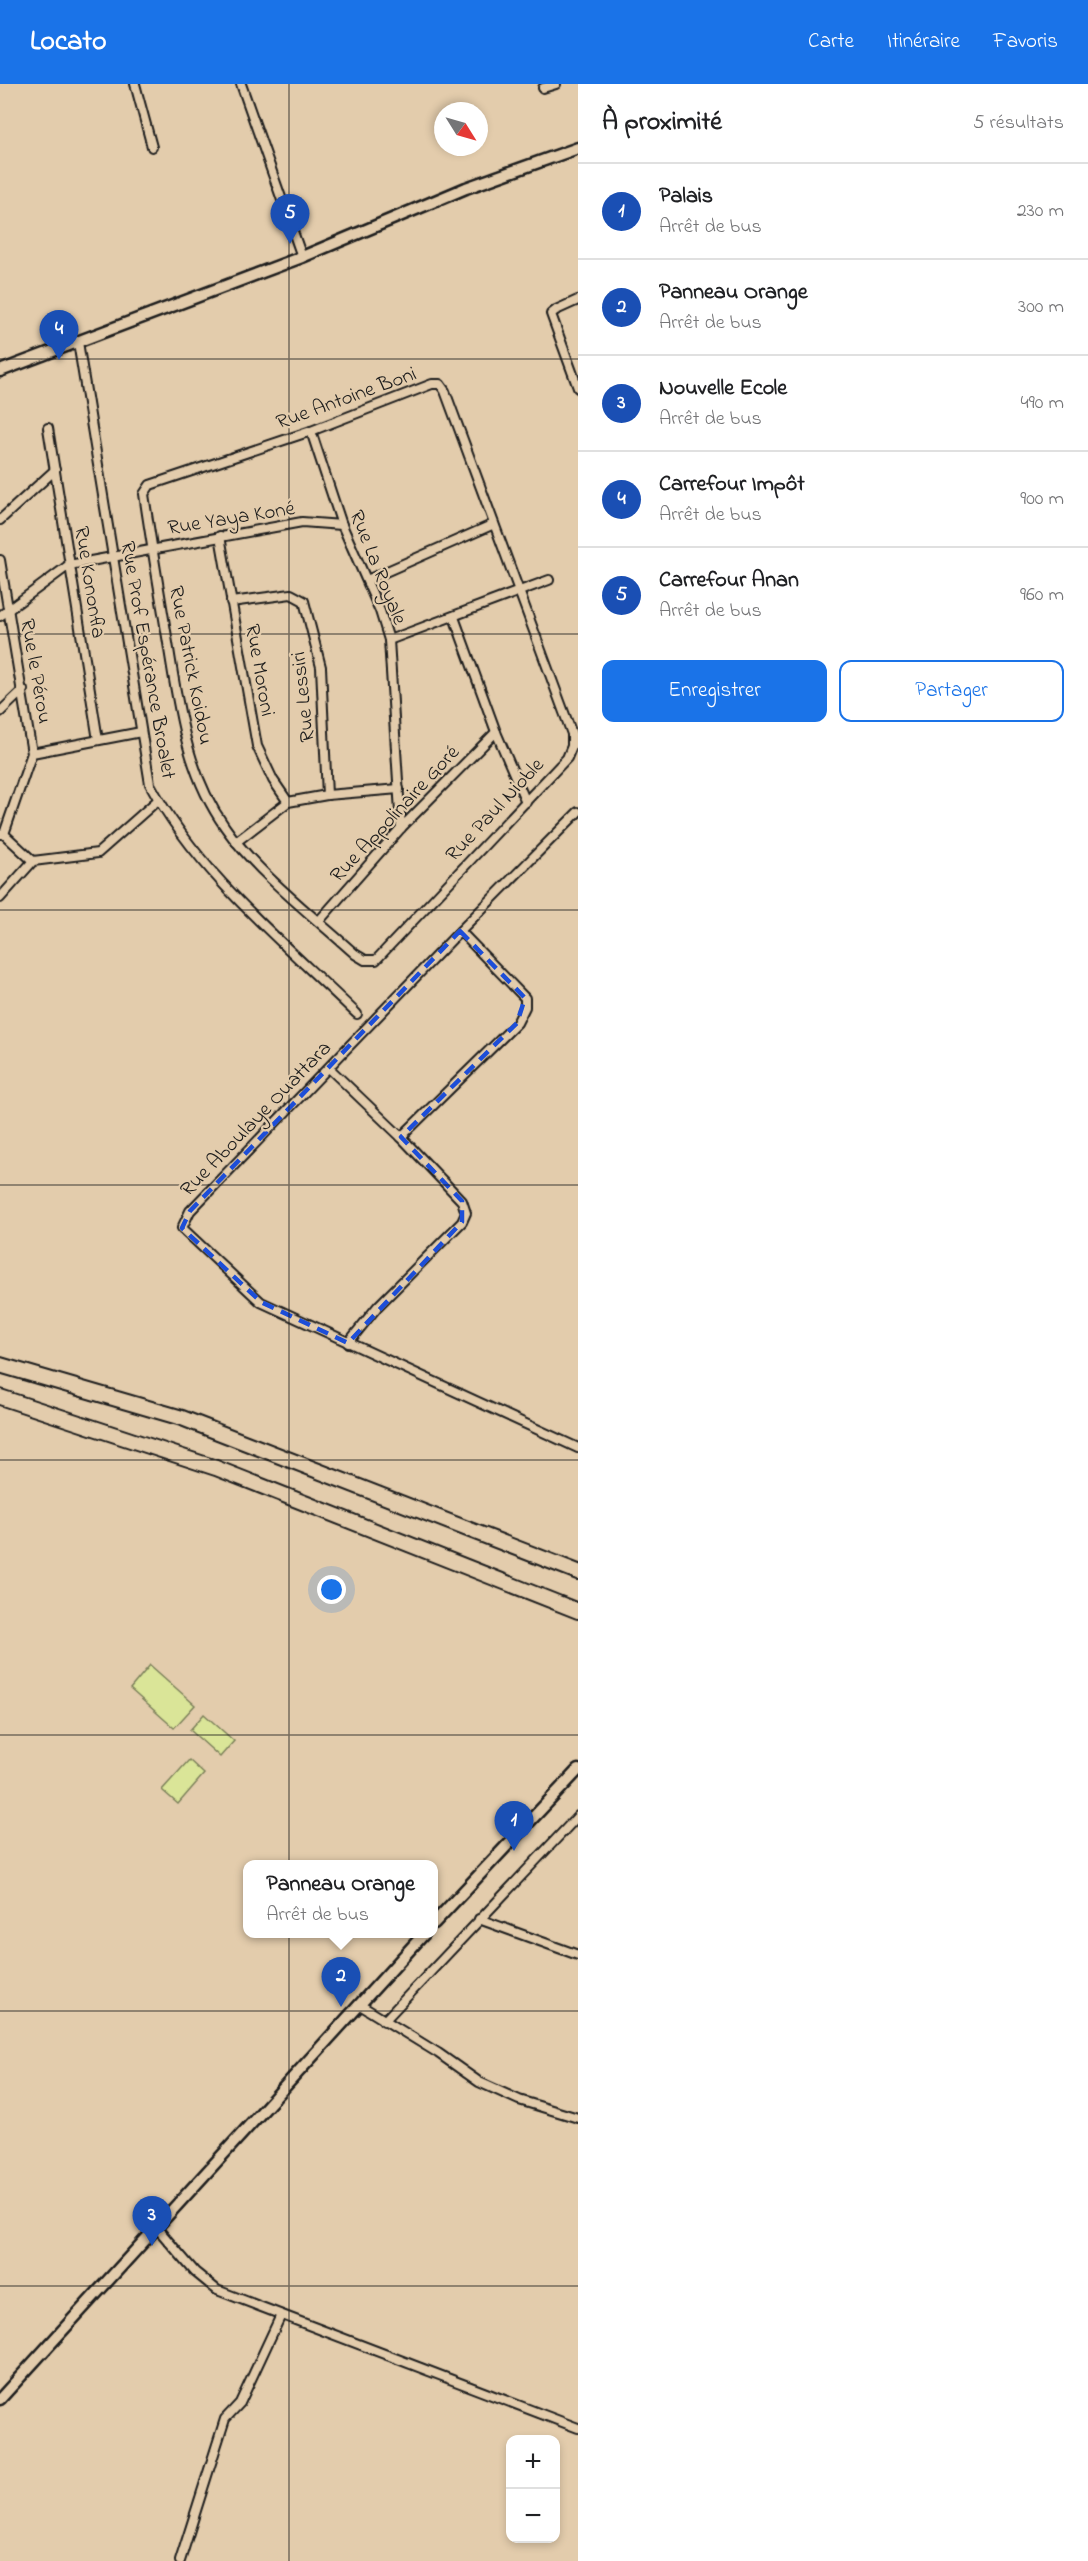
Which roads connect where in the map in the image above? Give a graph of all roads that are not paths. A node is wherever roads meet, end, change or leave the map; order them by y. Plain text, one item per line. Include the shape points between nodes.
1 (135, 84) edge
2 (241, 84) edge
3 (556, 84) edge
4 (543, 88) dead end
5 (152, 147) dead end
6 (578, 148) edge
7 (302, 257) junction
8 (578, 300) edge
9 (78, 342) junction
10 (0, 371) edge
11 (578, 388) edge
12 (48, 428) dead end
13 (311, 431) junction
14 (55, 470) junction
15 (0, 520) edge
16 (494, 524) junction
17 (342, 525) junction
18 (220, 536) junction
19 (153, 548) junction
20 (113, 555) junction
21 (0, 560) edge
22 (69, 565) junction
23 (367, 580) junction
24 (549, 580) dead end
25 (519, 592) junction
26 (231, 602) junction
27 (8, 608) junction
28 (0, 616) edge
29 (454, 617) junction
30 (389, 640) junction
31 (23, 690) junction
32 (0, 712) edge
33 (141, 732) junction
34 (496, 732) junction
35 (98, 740) junction
36 (32, 753) junction
37 (399, 789) junction
38 (327, 795) junction
39 (158, 800) junction
40 (526, 801) junction
41 (288, 802) junction
42 (578, 813) edge
43 (401, 828) junction
44 (2, 834) edge
45 (236, 842) junction
46 (33, 861) junction
47 (0, 898) edge
48 (319, 921) junction
49 (460, 931) junction
50 (357, 1014) dead end
51 (329, 1068) junction
52 (401, 1137) junction
53 (348, 1343) junction
54 (0, 1365) edge
55 (0, 1397) edge
56 (578, 1448) edge
57 (578, 1572) edge
58 (578, 1611) edge
59 (578, 1770) edge
60 (578, 1816) edge
61 (438, 1919) edge
62 (479, 1919) junction
63 (420, 1938) edge
64 (578, 1955) edge
65 (360, 2005) junction
66 (384, 2021) junction
67 (578, 2118) edge
68 (157, 2228) junction
69 (281, 2315) junction
70 (0, 2399) edge
71 (578, 2428) edge
72 (180, 2561) edge

1 - 5 street
2 - 7 street
3 - 4 street
6 - 7 street via 466,188
7 - 9 street
8 - 11 street via 550,314
9 - 10 street
9 - 20 street, Rue Prof Espérance Broalet
12 - 14 street, Rue Kononfla
13 - 16 street, Rue Antoine Boni via 440,384 446,391
13 - 17 street, Rue La Royale
13 - 19 street, Rue Antoine Boni via 150,485 144,494
14 - 15 street
14 - 22 street, Rue Kononfla
16 - 23 street
16 - 25 street, Rue Antoine Boni
17 - 18 street, Rue Yaya Koné via 302,522
17 - 23 street, Rue La Royale
18 - 19 street, Rue Yaya Koné
18 - 26 street, Rue Moroni
19 - 20 street, Rue Yaya Koné
19 - 45 street, Rue Patrick Koidou via 181,726 197,776
20 - 22 street, Rue Yaya Koné
20 - 33 street, Rue Prof Espérance Broalet
21 - 27 street, Rue le Pérou
22 - 27 street, Rue Yaya Koné
22 - 35 street, Rue Kononfla
23 - 30 street, Rue La Royale
24 - 25 street
25 - 29 street
25 - 40 street, Rue Paul Nioble via 572,734 567,758
26 - 38 street, Rue Lessiri via 291,594 304,601 321,667
26 - 41 street, Rue Moroni via 256,746
27 - 28 street, Rue Yaya Koné
27 - 31 street, Rue le Pérou
29 - 30 street
29 - 34 street
30 - 37 street, Rue La Royale
31 - 32 street
31 - 36 street, Rue le Pérou
33 - 35 street
33 - 39 street, Rue Prof Espérance Broalet via 150,784
34 - 40 street
34 - 43 street, Rue Appolinaire Goré
35 - 36 street
36 - 44 street
37 - 38 street
37 - 43 street, Rue La Royale
38 - 41 street
39 - 46 street via 98,853
39 - 50 street, Rue Prof Espérance Broalet via 209,871
40 - 48 street, Rue Paul Nioble via 376,960 365,960 355,954
41 - 45 street
42 - 49 street, Rue Aboulaye Ouattara
43 - 48 street, Rue Appolinaire Goré
44 - 46 street
45 - 48 street, Rue Patrick Koidou
46 - 47 street
49 - 51 street, Rue Aboulaye Ouattara
49 - 52 street via 525,998 525,1007 517,1023
51 - 52 street
51 - 53 street, Rue Aboulaye Ouattara via 190,1211 182,1228 261,1302
52 - 53 street via 462,1201 466,1213 462,1222 378,1306
53 - 56 street, Rue Aboulaye Ouattara
54 - 57 highway via 182,1418
55 - 58 highway via 216,1468
59 - 61 street
60 - 62 street
62 - 64 street
62 - 66 street
63 - 65 street
65 - 66 street
65 - 68 street
66 - 67 street via 479,2082 519,2100
68 - 69 street via 217,2290
68 - 70 street
69 - 71 street
69 - 72 street via 240,2403 225,2419

